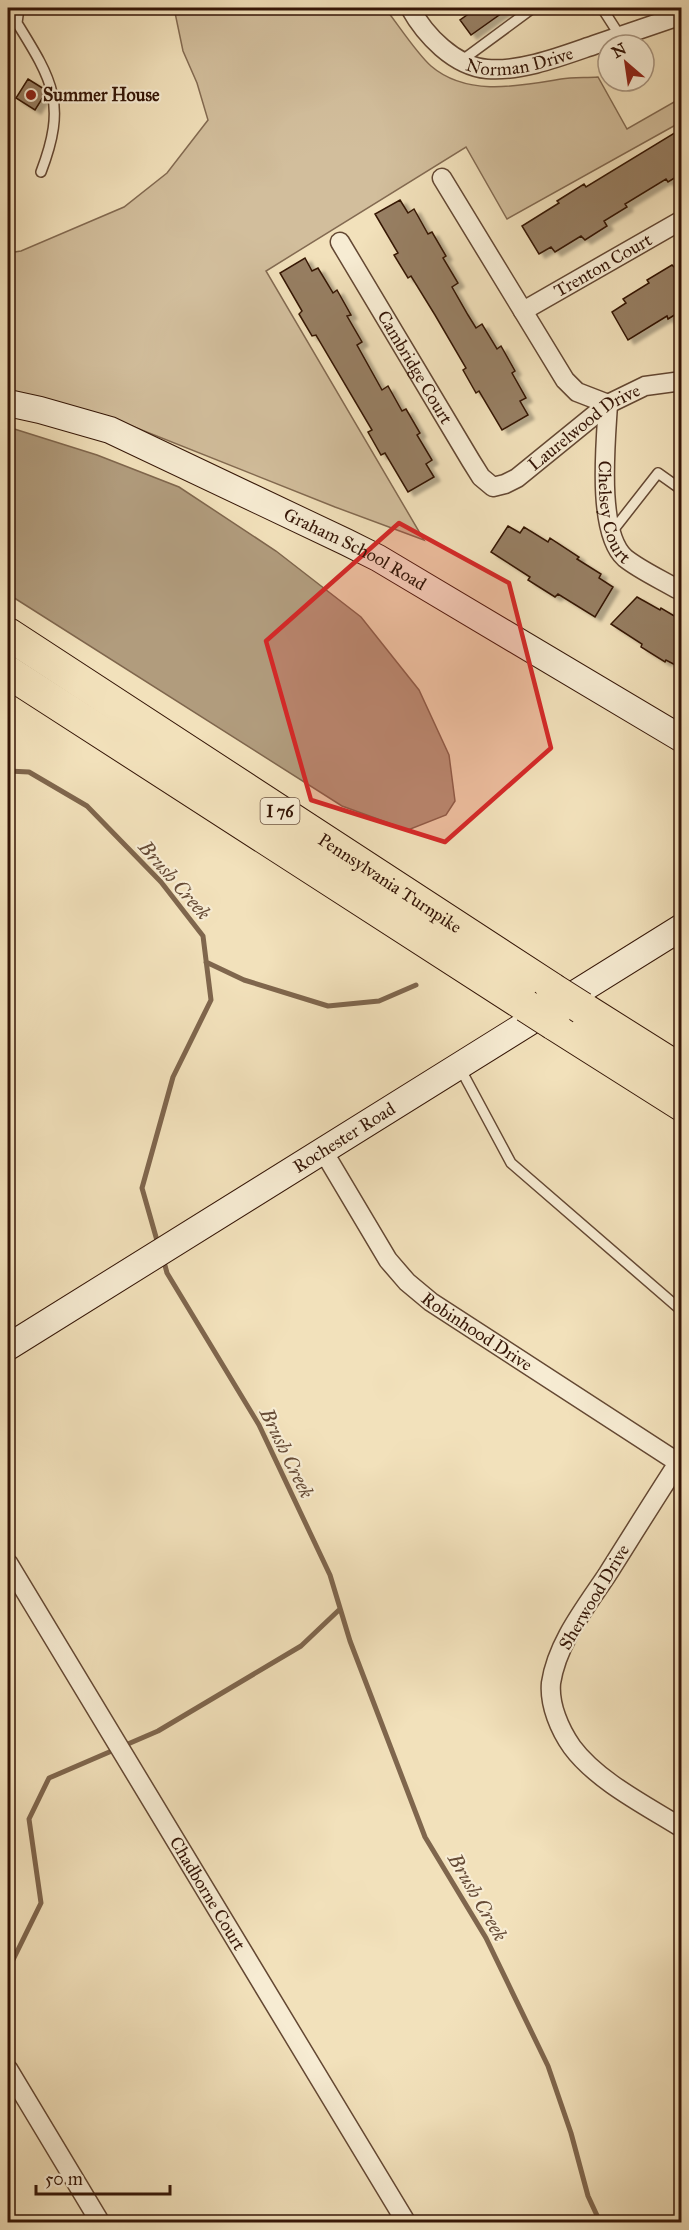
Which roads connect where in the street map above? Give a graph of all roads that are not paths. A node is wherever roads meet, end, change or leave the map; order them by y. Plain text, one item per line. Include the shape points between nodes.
1 (19, 8) edge
2 (410, 8) edge
3 (533, 8) edge
4 (602, 8) edge
5 (678, 8) edge
6 (681, 15) edge
7 (618, 33) edge
8 (629, 33) edge
9 (596, 45) edge
10 (461, 61) junction
11 (41, 172) dead end
12 (442, 178) dead end
13 (681, 220) edge
14 (339, 242) dead end
15 (523, 311) junction
16 (681, 381) edge
17 (8, 403) edge
18 (608, 404) junction
19 (493, 487) joint
20 (681, 490) edge
21 (611, 532) junction
22 (679, 585) edge
23 (8, 634) edge
24 (8, 672) edge
25 (681, 739) edge
26 (681, 927) edge
27 (459, 1066) junction
28 (681, 1071) edge
29 (681, 1105) edge
30 (322, 1149) junction
31 (681, 1311) edge
32 (8, 1347) edge
33 (680, 1464) edge
34 (8, 1563) edge
35 (681, 1828) edge
36 (8, 2069) edge
37 (100, 2223) edge
38 (406, 2223) edge

1 - 11 lane via 17,23 40,59 53,99 51,145
2 - 10 street, Norman Drive via 423,28
3 - 10 lane
4 - 7 lane
5 - 6 lane
6 - 8 street, Norman Drive
9 - 10 street, Norman Drive via 550,61 504,69 485,69
12 - 15 street
13 - 15 street, Trenton Court
14 - 19 street, Cambridge Court via 471,462
15 - 18 street via 565,380 577,392
16 - 18 street, Laurelwood Drive via 645,386
17 - 25 street, Graham School Road via 110,430 325,531 389,564
18 - 19 street, Laurelwood Drive via 517,478
18 - 21 street, Chelsey Court via 603,476
20 - 21 lane via 657,473
21 - 22 street, Chelsey Court via 625,557
23 - 28 highway, Pennsylvania Turnpike / I 76, bridge
24 - 29 highway, Pennsylvania Turnpike / I 76, bridge
26 - 27 street, Rochester Road
27 - 30 street, Rochester Road
27 - 31 lane via 512,1163
30 - 32 street, Rochester Road
30 - 33 street, Robinhood Drive via 388,1260 406,1282
33 - 35 street, Sherwood Drive via 564,1642 551,1685 559,1727 580,1756 610,1782
34 - 38 street, Chadborne Court
36 - 37 street

